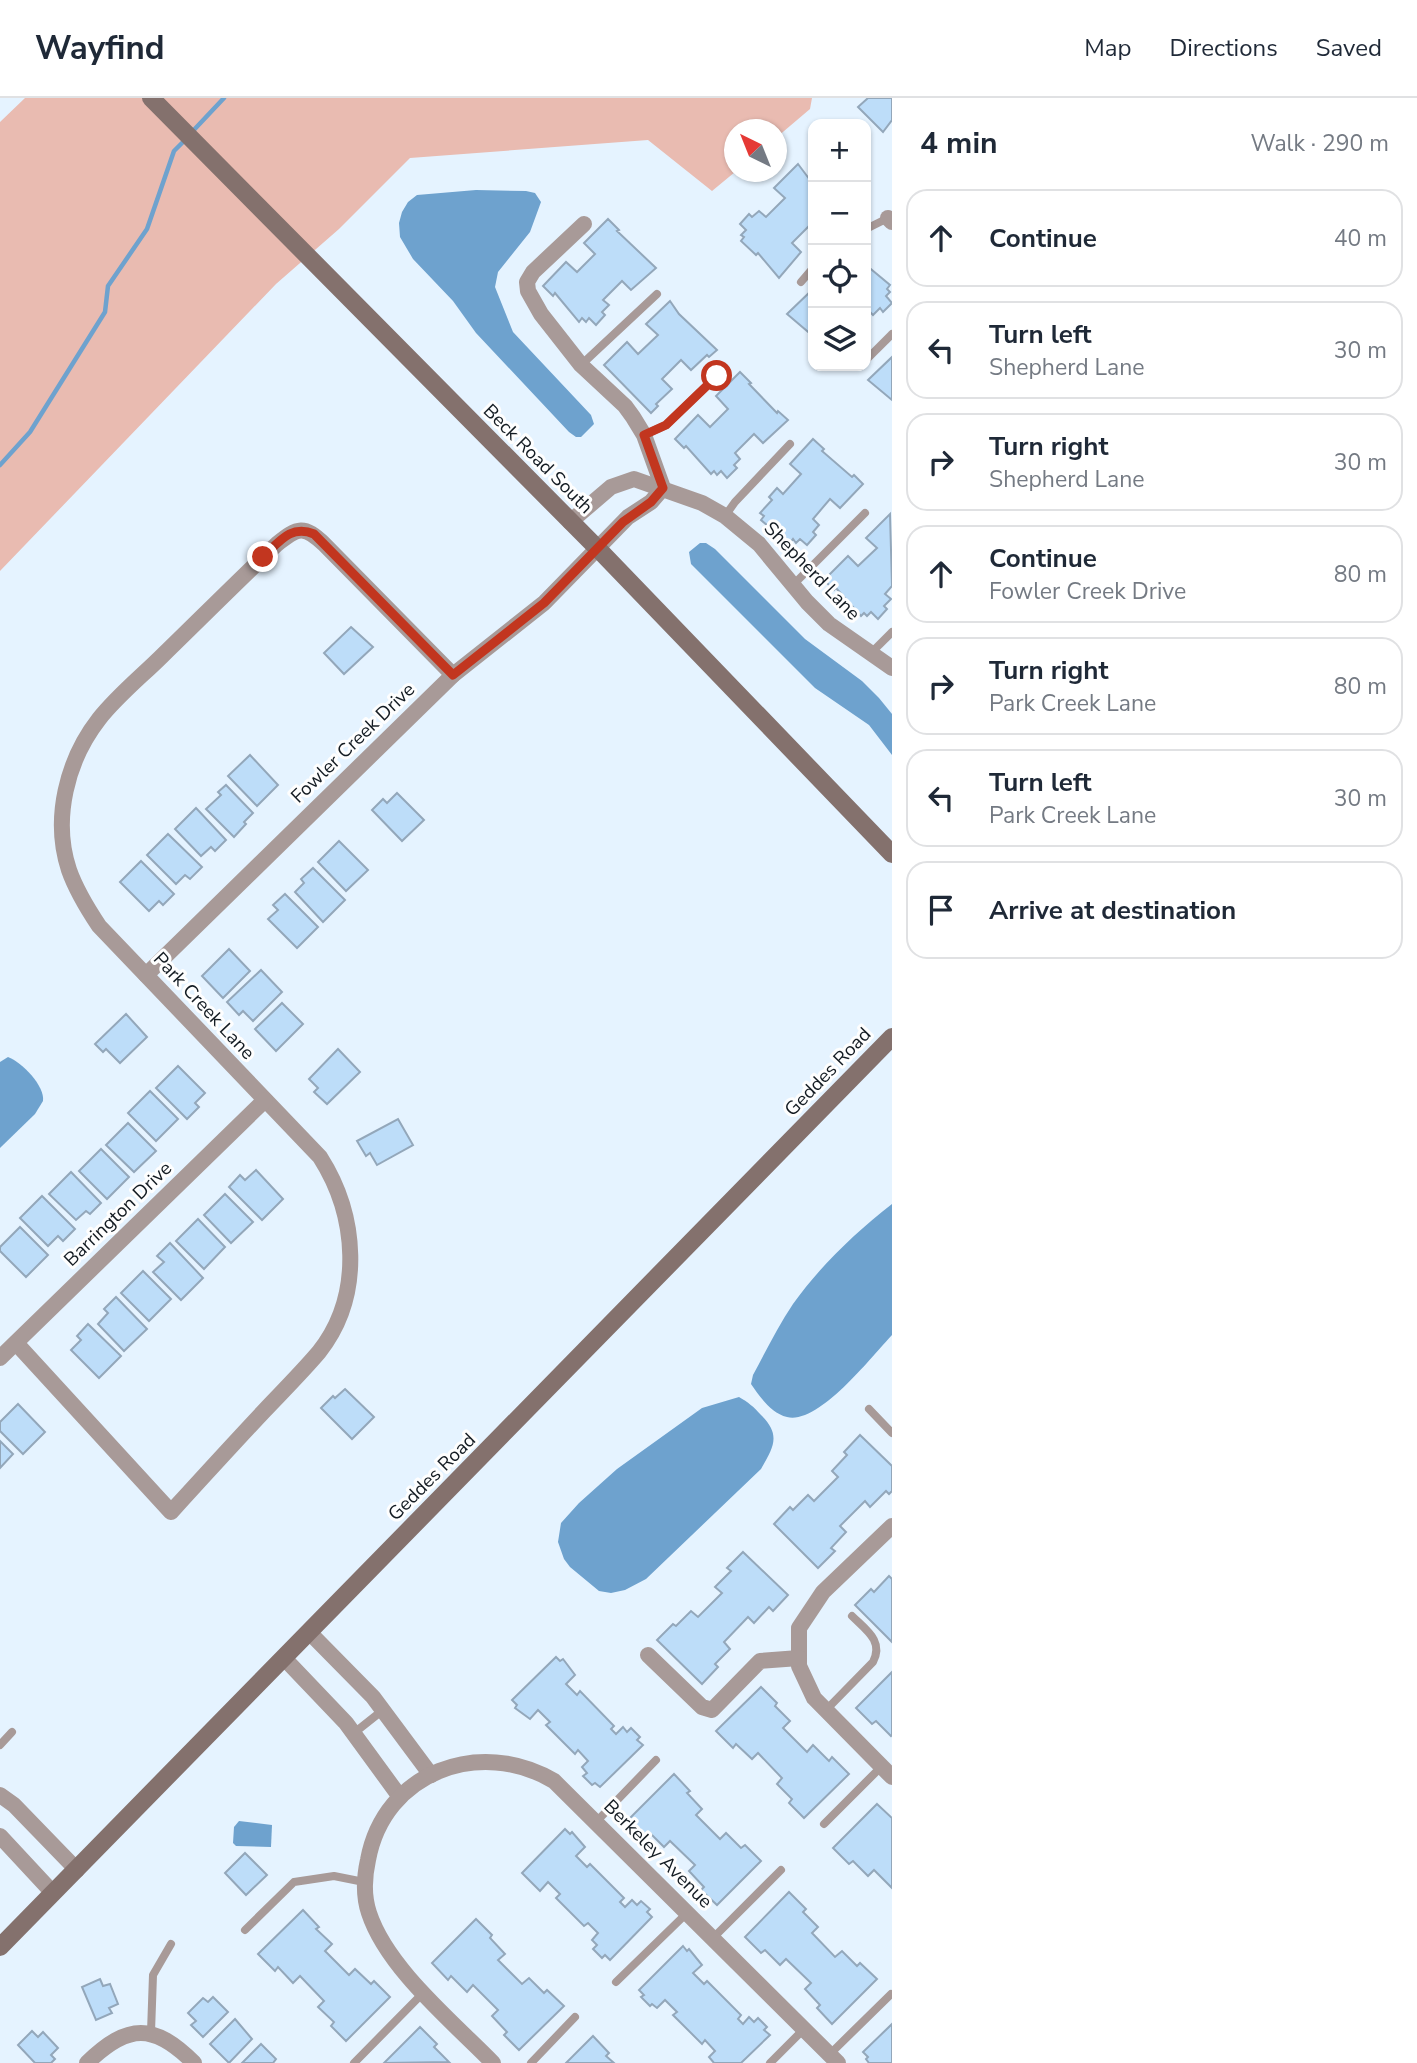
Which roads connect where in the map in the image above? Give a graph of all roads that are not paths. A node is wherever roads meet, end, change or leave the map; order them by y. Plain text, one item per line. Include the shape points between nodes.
1 (151, 98) edge
2 (890, 220) edge
3 (584, 224) dead end
4 (871, 227) edge
5 (808, 274) edge
6 (801, 282) dead end
7 (657, 294) dead end
8 (892, 334) edge
9 (871, 355) edge
10 (581, 365) junction
11 (717, 376) dead end
12 (644, 435) junction
13 (790, 444) dead end
14 (663, 488) junction
15 (865, 513) dead end
16 (724, 516) junction
17 (570, 522) junction
18 (597, 548) junction
19 (793, 586) junction
20 (892, 632) edge
21 (871, 653) junction
22 (892, 668) edge
23 (453, 675) junction
24 (892, 853) edge
25 (146, 975) junction
26 (892, 1037) edge
27 (265, 1100) junction
28 (16, 1343) junction
29 (0, 1358) edge
30 (869, 1409) dead end
31 (892, 1433) edge
32 (892, 1526) edge
33 (852, 1616) dead end
34 (309, 1632) junction
35 (648, 1655) dead end
36 (284, 1658) junction
37 (799, 1662) junction
38 (383, 1710) junction
39 (826, 1710) junction
40 (12, 1732) dead end
41 (354, 1733) junction
42 (0, 1745) edge
43 (656, 1760) dead end
44 (887, 1772) edge
45 (431, 1775) junction
46 (0, 1795) edge
47 (400, 1797) junction
48 (596, 1822) junction
49 (824, 1824) dead end
50 (0, 1836) edge
51 (77, 1870) junction
52 (781, 1870) dead end
53 (364, 1882) junction
54 (54, 1893) junction
55 (687, 1913) junction
56 (245, 1930) dead end
57 (712, 1939) junction
58 (171, 1944) dead end
59 (0, 1947) edge
60 (617, 1982) dead end
61 (424, 1992) junction
62 (891, 1994) edge
63 (575, 2017) dead end
64 (804, 2029) junction
65 (150, 2032) junction
66 (833, 2059) edge
67 (87, 2063) edge
68 (194, 2063) edge
69 (354, 2063) edge
70 (493, 2063) edge
71 (531, 2063) edge
72 (770, 2063) edge

1 - 17 main road, Beck Road South
2 - 4 lane
3 - 10 street via 527,282 541,314
5 - 6 lane
7 - 10 lane
8 - 9 lane
10 - 12 street via 625,406
11 - 12 lane via 666,425
12 - 14 street
13 - 16 lane
14 - 16 street, Shepherd Lane
14 - 17 street, Shepherd Lane via 634,479 611,486
14 - 18 street
15 - 19 lane
16 - 19 street, Shepherd Lane via 774,559
17 - 18 main road, Beck Road South
18 - 23 street, Fowler Creek Drive via 544,603
18 - 24 main road, Beck Road South
19 - 21 street, Shepherd Lane via 829,624
20 - 21 lane
21 - 22 street, Shepherd Lane
23 - 25 street, Fowler Creek Drive
23 - 25 street, Park Creek Lane via 314,534 303,530 292,532 278,544 131,686 99,719 80,749 67,785 63,824 68,867 85,905
25 - 27 street, Park Creek Lane
26 - 34 main road, Geddes Road
27 - 28 street, Barrington Drive
27 - 28 street, Park Creek Lane via 307,1141 336,1186 351,1242 345,1299 319,1351 171,1512
28 - 29 street, Barrington Drive
30 - 31 lane
32 - 37 street via 823,1592 799,1628
33 - 39 lane via 873,1637 878,1653
34 - 36 main road, Geddes Road
34 - 38 street
35 - 37 street via 702,1707 712,1710 760,1661
36 - 41 street
36 - 51 main road, Geddes Road
37 - 39 street via 814,1698
38 - 41 lane
38 - 45 street
39 - 44 street
40 - 42 lane
41 - 47 street
43 - 48 lane
44 - 49 lane
45 - 47 street, Berkeley Avenue
45 - 48 street, Berkeley Avenue via 483,1760 529,1769 554,1781
46 - 51 street
47 - 53 street, Berkeley Avenue via 376,1832
48 - 55 street, Berkeley Avenue
50 - 54 street
51 - 54 main road, Geddes Road
52 - 57 lane
53 - 56 lane via 334,1876 294,1882
53 - 61 street via 365,1898 389,1955
54 - 59 main road, Geddes Road
55 - 57 street, Berkeley Avenue
55 - 60 lane
57 - 64 street, Berkeley Avenue
58 - 65 lane via 153,1975
61 - 69 lane
61 - 70 street
62 - 66 lane
63 - 71 lane
64 - 66 street, Berkeley Avenue
64 - 72 lane
65 - 67 street via 122,2037
65 - 68 street via 174,2044

